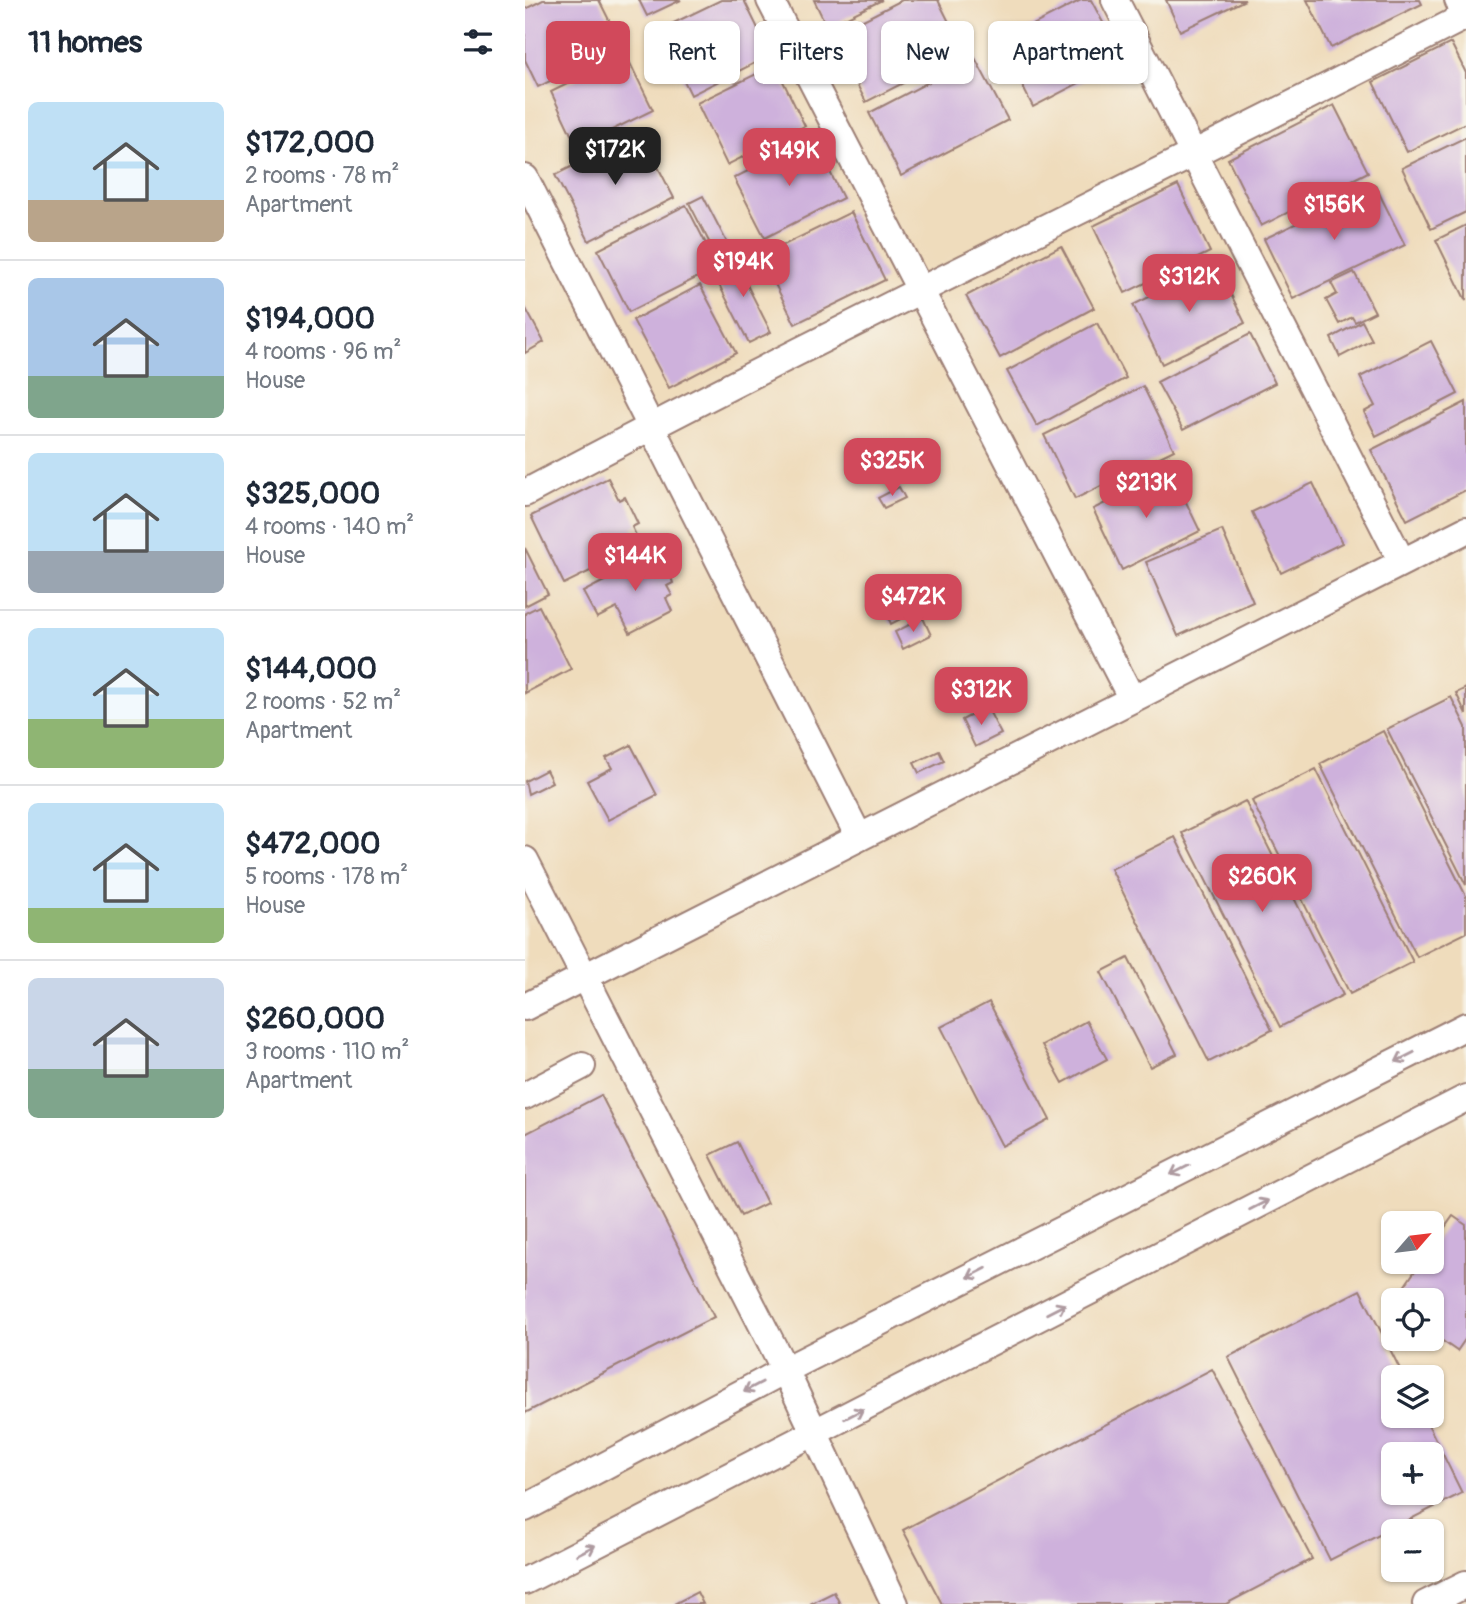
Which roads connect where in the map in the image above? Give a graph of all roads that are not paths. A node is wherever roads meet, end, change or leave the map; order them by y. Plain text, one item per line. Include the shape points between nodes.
1 (770, 0) edge
2 (1115, 0) edge
3 (1458, 0) edge
4 (1466, 16) edge
5 (1195, 156) junction
6 (525, 178) edge
7 (920, 290) junction
8 (651, 426) junction
9 (525, 493) edge
10 (1466, 530) edge
11 (1402, 562) junction
12 (1132, 699) junction
13 (859, 837) junction
14 (525, 860) edge
15 (584, 976) junction
16 (525, 1007) edge
17 (1466, 1026) edge
18 (582, 1066) dead end
19 (526, 1094) edge
20 (1466, 1098) edge
21 (785, 1370) junction
22 (815, 1434) junction
23 (525, 1508) edge
24 (525, 1581) edge
25 (1466, 1584) edge
26 (895, 1604) edge
27 (1426, 1604) edge

1 - 7 street
2 - 5 street
3 - 4 street
4 - 5 street
5 - 7 street
5 - 11 street
6 - 8 street
7 - 8 street
7 - 12 street
8 - 9 street
8 - 13 street
10 - 11 street
11 - 12 street
12 - 13 street
13 - 15 street
14 - 15 street
15 - 16 street
15 - 21 street
17 -> 21 street
18 - 19 street
22 -> 20 street
21 - 22 street
21 -> 23 street
24 -> 22 street
22 - 26 street
25 - 27 street

